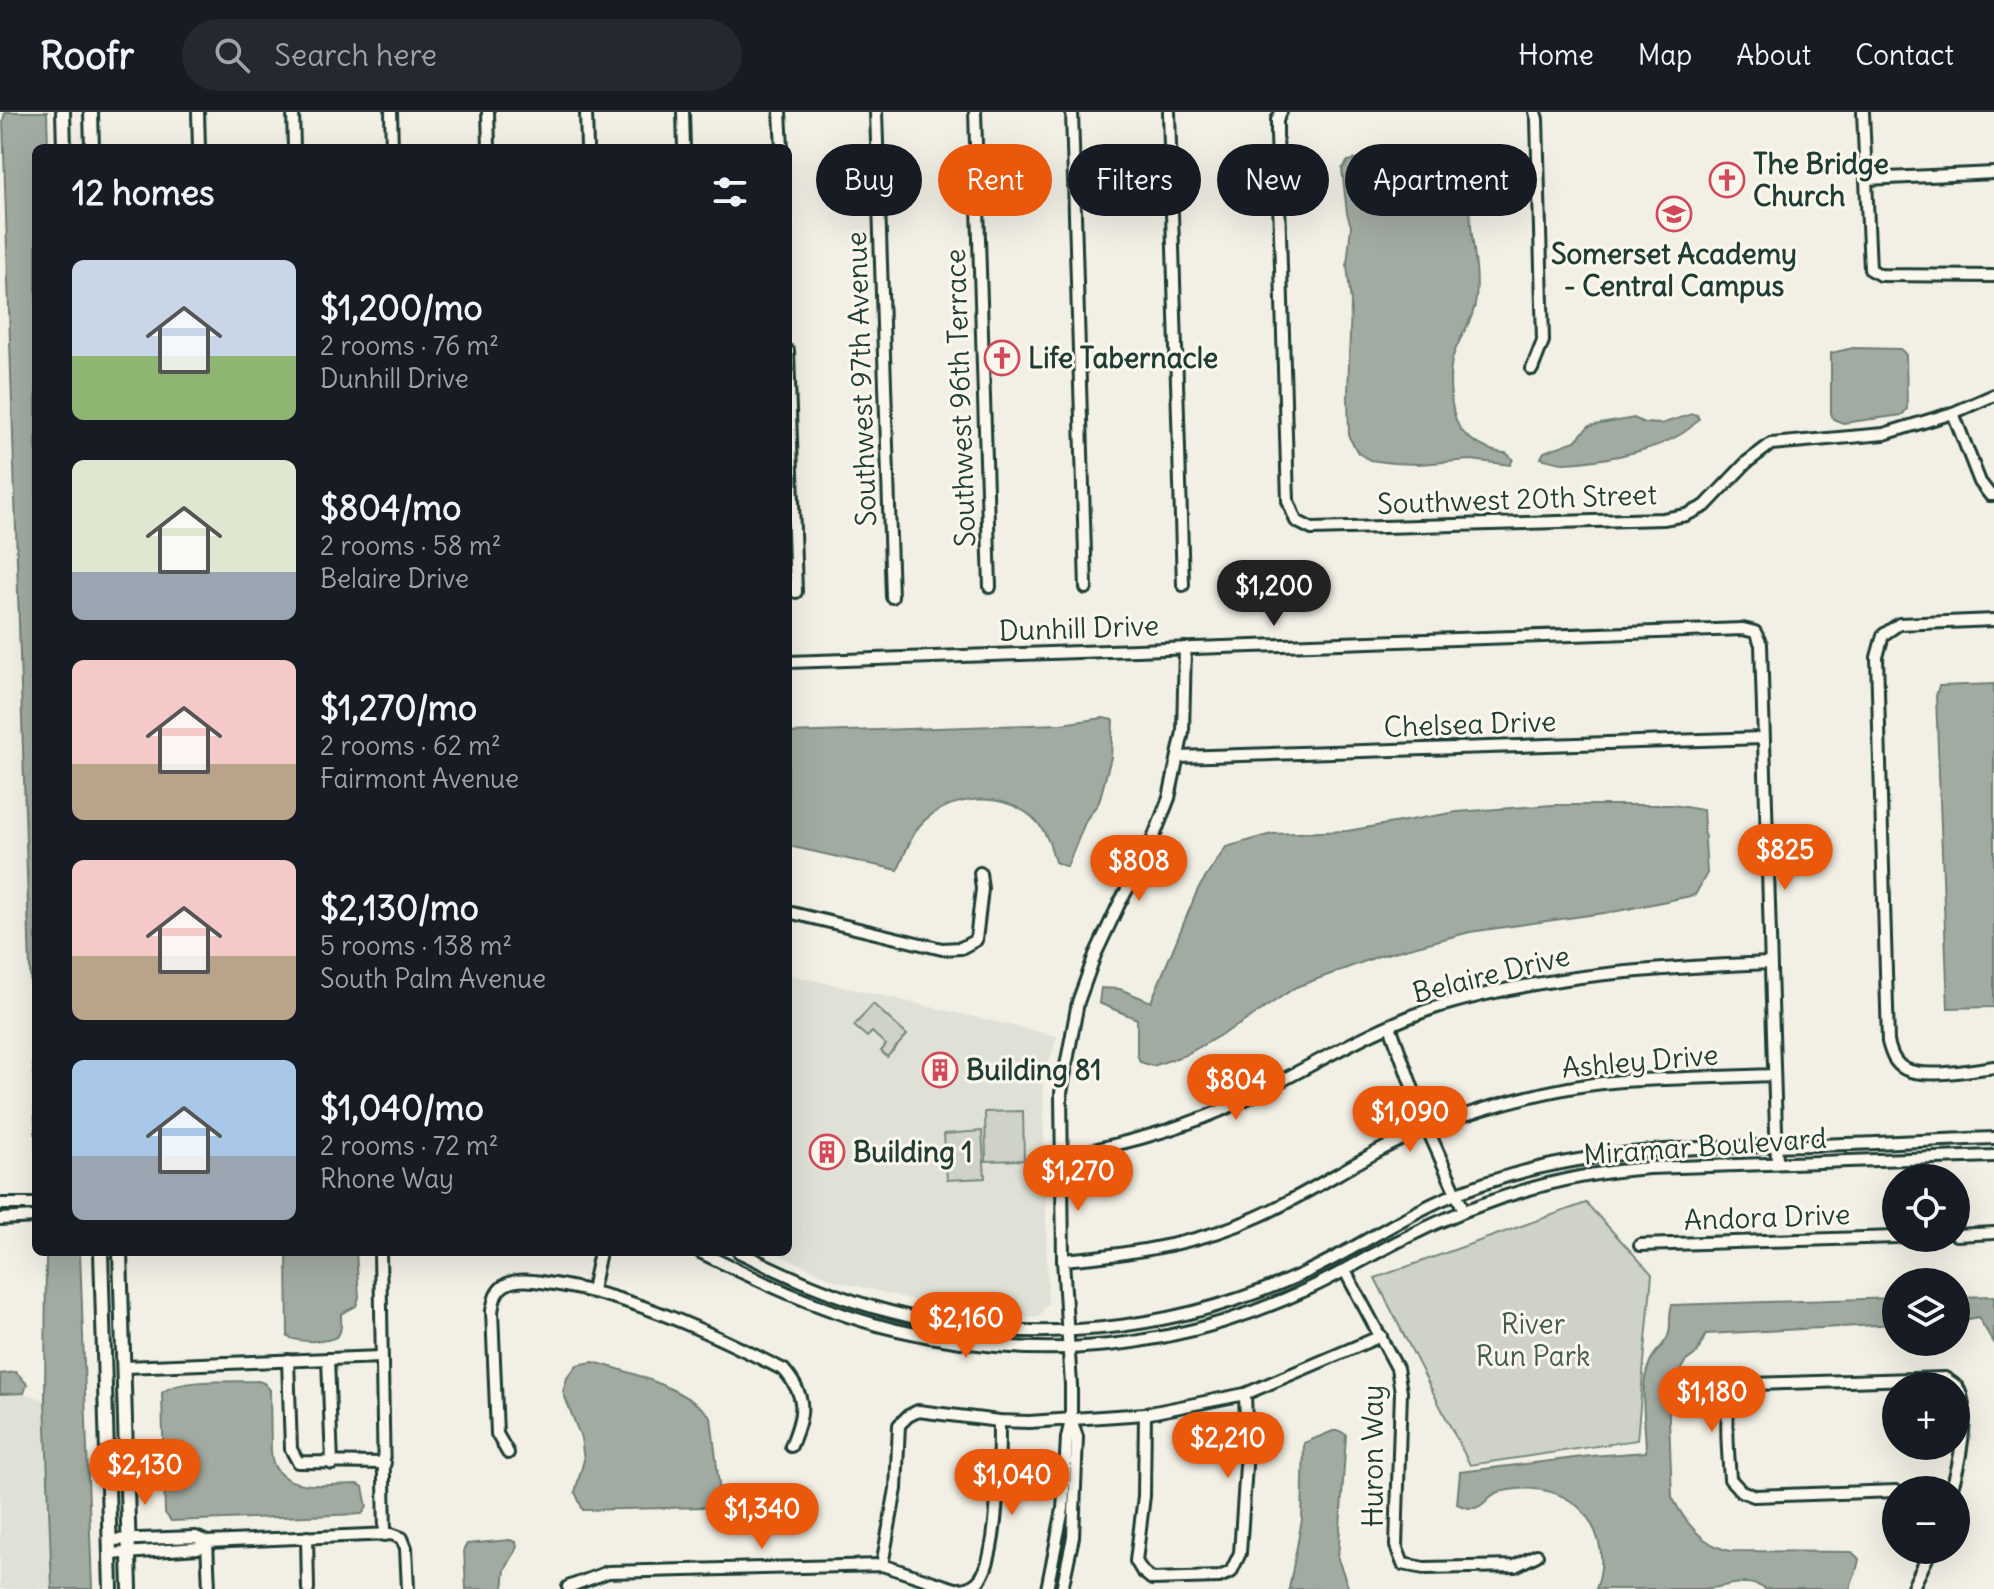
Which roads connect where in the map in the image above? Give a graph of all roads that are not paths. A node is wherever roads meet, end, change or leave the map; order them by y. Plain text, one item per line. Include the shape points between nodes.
1 (63, 112) edge
2 (91, 112) edge
3 (198, 112) edge
4 (293, 112) edge
5 (391, 112) edge
6 (488, 112) edge
7 (586, 112) edge
8 (683, 112) edge
9 (780, 112) edge
10 (876, 112) edge
11 (975, 112) edge
12 (1072, 112) edge
13 (1169, 112) edge
14 (1281, 112) edge
15 (1535, 112) edge
16 (1863, 112) edge
17 (64, 144) edge
18 (92, 144) edge
19 (199, 144) edge
20 (294, 144) edge
21 (392, 144) edge
22 (489, 144) edge
23 (587, 144) edge
24 (684, 144) edge
25 (782, 144) edge
26 (1994, 173) edge
27 (1866, 179) junction
28 (1994, 276) edge
29 (1532, 369) dead end
30 (1994, 395) edge
31 (1953, 413) junction
32 (792, 472) edge
33 (1992, 495) edge
34 (1183, 585) dead end
35 (990, 587) dead end
36 (1086, 588) dead end
37 (796, 592) dead end
38 (892, 597) dead end
39 (1994, 620) edge
40 (1185, 648) junction
41 (792, 662) edge
42 (1763, 738) junction
43 (1178, 757) junction
44 (980, 873) dead end
45 (792, 913) edge
46 (1769, 963) junction
47 (1390, 1026) junction
48 (1994, 1067) edge
49 (1774, 1075) junction
50 (1427, 1128) junction
51 (1994, 1138) edge
52 (1777, 1146) junction
53 (1994, 1156) edge
54 (1060, 1158) junction
55 (1777, 1163) junction
56 (1457, 1193) junction
57 (0, 1204) edge
58 (32, 1204) edge
59 (1464, 1211) junction
60 (32, 1217) edge
61 (0, 1219) edge
62 (1994, 1233) edge
63 (1970, 1234) edge
64 (1882, 1237) edge
65 (1640, 1245) dead end
66 (101, 1256) edge
67 (120, 1256) edge
68 (380, 1256) edge
69 (599, 1256) edge
70 (709, 1256) edge
71 (748, 1256) edge
72 (1063, 1260) junction
73 (1345, 1271) junction
74 (592, 1290) junction
75 (1067, 1330) junction
76 (1381, 1336) junction
77 (1068, 1349) junction
78 (381, 1357) junction
79 (328, 1359) junction
80 (288, 1360) junction
81 (125, 1367) junction
82 (1882, 1379) edge
83 (1245, 1394) junction
84 (1145, 1414) junction
85 (1071, 1420) junction
86 (999, 1421) junction
87 (791, 1446) dead end
88 (508, 1453) dead end
89 (385, 1463) junction
90 (332, 1464) junction
91 (1882, 1491) edge
92 (385, 1535) junction
93 (307, 1537) junction
94 (128, 1539) junction
95 (207, 1542) junction
96 (110, 1547) junction
97 (128, 1553) junction
98 (1537, 1555) dead end
99 (1924, 1564) edge
100 (882, 1565) junction
101 (568, 1587) dead end
102 (111, 1589) edge
103 (130, 1589) edge
104 (209, 1589) edge
105 (308, 1589) edge
106 (408, 1589) edge
107 (957, 1589) edge
108 (968, 1589) edge
109 (1047, 1589) edge
110 (1062, 1589) edge
111 (1912, 1589) edge

1 - 17 main road
2 - 18 main road
3 - 19 street
4 - 20 street
5 - 21 street
6 - 22 street
7 - 23 street
8 - 24 street
9 - 25 street
10 - 38 street, Southwest 97th Avenue
11 - 35 street, Southwest 96th Terrace
12 - 36 street
13 - 34 street
14 - 31 street, Southwest 20th Street via 1277,134 1288,501 1296,521 1312,529 1686,515 1705,506 1771,444 1884,434
15 - 29 street via 1543,341
16 - 27 street
26 - 27 street
27 - 28 street via 1870,269 1880,275
30 - 31 street, Southwest 20th Street
31 - 33 street via 1980,482
32 - 37 street
39 - 48 street via 1899,624 1883,635 1877,657 1892,1057 1903,1068 1921,1073
40 - 41 street, Dunhill Drive
40 - 42 street, Dunhill Drive via 1743,629 1755,632 1761,644
40 - 43 street
42 - 43 street, Chelsea Drive
42 - 46 street
43 - 54 street via 1159,827 1101,942 1078,1002 1061,1093
44 - 45 street via 976,940 961,948 942,949
46 - 47 street, Belaire Drive via 1586,975 1438,1007
46 - 49 street
47 - 50 street
47 - 54 street, Belaire Drive via 1224,1109 1157,1135
49 - 50 street, Ashley Drive via 1620,1081 1488,1108
49 - 52 street
50 - 56 street
50 - 72 street, Ashley Drive via 1254,1219 1120,1255
51 - 52 street, Miramar Boulevard
52 - 55 street
52 - 56 street, Miramar Boulevard via 1632,1152 1537,1168
53 - 55 street, Miramar Boulevard
54 - 72 street
55 - 59 street, Miramar Boulevard via 1615,1171 1555,1181
56 - 59 street
56 - 75 street, Miramar Boulevard via 1338,1257 1229,1303 1136,1325
57 - 58 street
59 - 73 street, Miramar Boulevard
60 - 61 street
62 - 63 street
64 - 65 street, Andora Drive
66 - 96 main road
67 - 81 main road
68 - 78 street
69 - 74 street
70 - 77 street, Miramar Boulevard via 786,1292 896,1330 1008,1349
71 - 75 street, Miramar Boulevard via 891,1313 974,1328
72 - 75 street
73 - 76 street, Huron Way
73 - 77 street, Miramar Boulevard via 1270,1306 1194,1331
74 - 87 street via 660,1312 784,1370 802,1402 802,1419
74 - 88 street via 535,1281 504,1285 495,1295 497,1434
75 - 77 street
76 - 83 street
76 - 98 street, Huron Way via 1397,1368 1401,1392 1396,1546 1403,1564 1515,1566
77 - 85 street
78 - 79 street
78 - 89 street
79 - 80 street
79 - 90 street
80 - 81 street
80 - 90 street via 294,1458
81 - 94 main road
82 - 91 street via 1753,1384 1737,1389 1728,1408 1730,1479 1754,1496
83 - 84 street
83 - 84 street via 1240,1553 1231,1572 1219,1577 1152,1579 1136,1561 1144,1496
84 - 85 street
85 - 86 street
85 - 109 street via 1063,1509
85 - 110 street via 1077,1437 1073,1537
86 - 100 street via 918,1411 899,1425 896,1489
86 - 108 street via 995,1522 981,1578
89 - 90 street
89 - 92 street
92 - 93 street
92 - 106 street via 402,1538
93 - 95 street
93 - 105 street
94 - 95 street via 196,1537
94 - 96 street
94 - 97 main road
95 - 97 street via 199,1548
95 - 104 street
96 - 97 street
96 - 102 main road
97 - 103 main road
99 - 111 street
100 - 101 street via 608,1572
100 - 107 street
107 - 108 street

